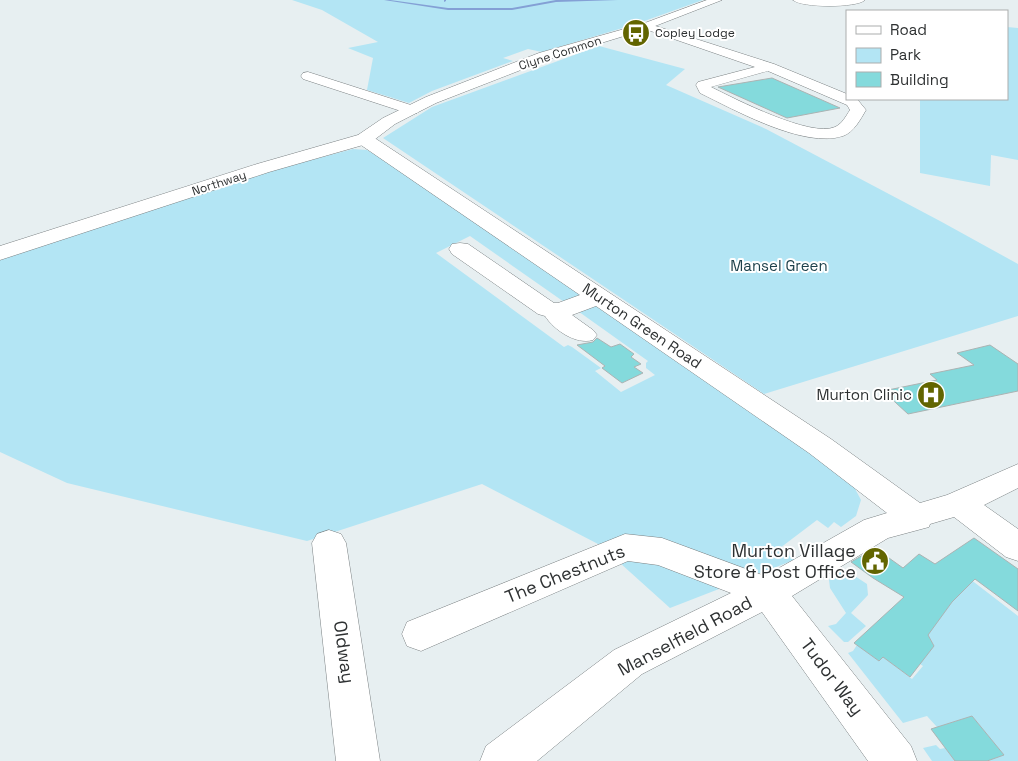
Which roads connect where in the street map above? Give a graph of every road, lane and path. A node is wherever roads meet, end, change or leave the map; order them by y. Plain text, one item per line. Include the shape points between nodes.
1 (718, 0) edge
2 (798, 0) edge
3 (860, 0) edge
4 (646, 26) junction
5 (769, 67) junction
6 (308, 76) dead end
7 (842, 93) edge
8 (432, 100) joint
9 (850, 100) edge
10 (412, 110) junction
11 (364, 139) junction
12 (460, 249) dead end
13 (0, 253) edge
14 (598, 297) junction
15 (560, 311) junction
16 (584, 335) dead end
17 (1018, 475) edge
18 (959, 503) junction
19 (917, 518) junction
20 (329, 543) dead end
21 (1018, 548) edge
22 (768, 592) junction
23 (421, 634) dead end
24 (358, 761) edge
25 (502, 761) edge
26 (895, 761) edge

1 - 4 street, Clyne Common
2 - 3 street via 833,3
4 - 5 street
4 - 8 street, Clyne Common via 544,56
5 - 7 street
5 - 9 street via 703,85 705,90 791,128 814,134 836,132 850,123 858,110
6 - 10 street
8 - 10 street, Northway
10 - 11 street, Northway
11 - 13 street, Northway via 263,168
11 - 14 street, Murton Green Road
12 - 15 street via 547,309
14 - 15 street
14 - 19 street, Murton Green Road via 820,446
15 - 16 street via 557,316
17 - 18 street, Manselfield Road
18 - 19 street, Manselfield Road
18 - 21 street
19 - 22 street, Manselfield Road via 876,529
20 - 24 street, Oldway
22 - 23 street, The Chestnuts via 662,552 625,547
22 - 25 street, Manselfield Road via 628,662
22 - 26 street, Tudor Way

